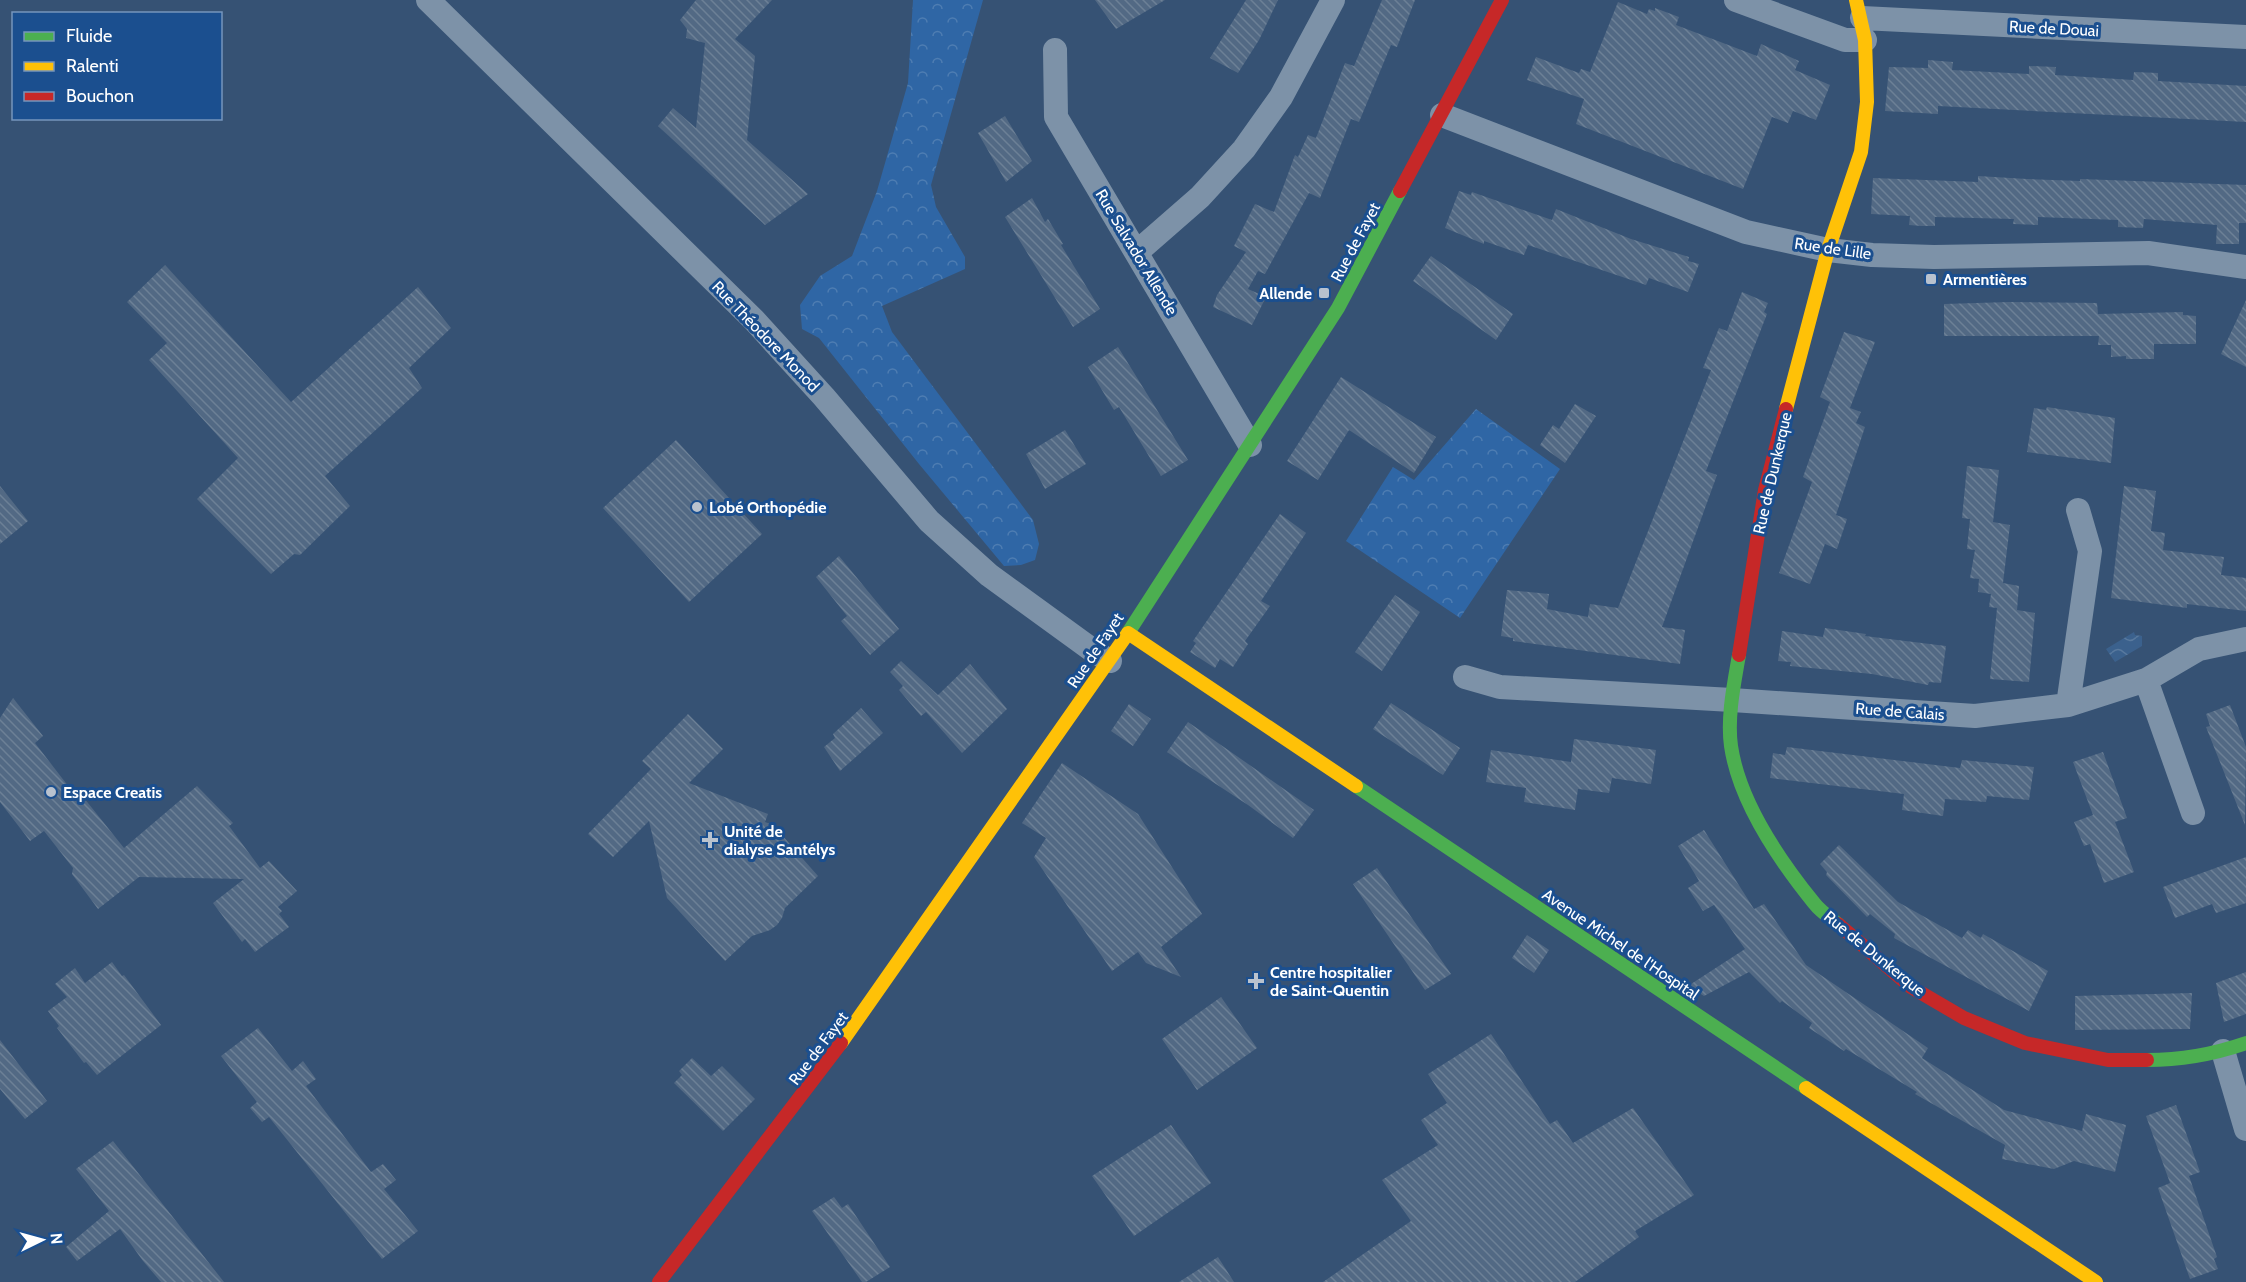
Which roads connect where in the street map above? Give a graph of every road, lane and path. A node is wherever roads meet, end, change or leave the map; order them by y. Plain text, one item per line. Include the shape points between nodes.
1 (428, 0) edge
2 (1333, 0) edge
3 (1502, 0) edge
4 (1736, 0) edge
5 (1861, 20) edge
6 (2246, 37) edge
7 (1055, 50) dead end
8 (1442, 115) junction
9 (1828, 250) junction
10 (1137, 252) junction
11 (2246, 267) edge
12 (1250, 445) junction
13 (2078, 510) dead end
14 (1128, 633) junction
15 (2246, 639) edge
16 (1110, 661) junction
17 (1465, 677) dead end
18 (2146, 680) junction
19 (1732, 700) junction
20 (2068, 705) junction
21 (2193, 813) dead end
22 (2246, 1042) edge
23 (2223, 1051) junction
24 (2246, 1130) edge
25 (660, 1282) edge
26 (2096, 1282) edge

1 - 16 street, Rue Théodore Monod via 754,320 929,521 990,575
2 - 10 street via 1281,97 1244,150 1200,197
3 - 8 street, Rue de Fayet
4 - 5 street, Rue de Douai via 1845,40
5 - 6 street, Rue de Douai
5 - 9 street, Rue de Dunkerque via 1867,102 1861,152
7 - 10 street, Rue Salvador Allende via 1056,117
8 - 9 street, Rue de Lille via 1746,232
8 - 12 street, Rue de Fayet via 1338,308
9 - 11 street, Rue de Lille via 1934,257 2148,253
9 - 19 street, Rue de Dunkerque via 1765,490
10 - 12 street, Rue Salvador Allende
12 - 14 street, Rue de Fayet
13 - 20 street via 2090,551
14 - 16 street, Rue de Fayet
14 - 26 street, Avenue Michel de l'Hospital
15 - 18 street, Rue de Calais via 2199,648
16 - 25 street, Rue de Fayet via 861,1017
17 - 19 street via 1500,687
18 - 20 street, Rue de Calais
18 - 21 street
19 - 20 street, Rue de Calais via 1975,716
19 - 23 street, Rue de Dunkerque via 1731,745 1738,775 1747,801 1777,851 1815,905 1911,987 1964,1018 2025,1043 2108,1060 2168,1060
22 - 23 street, Rue de Dunkerque
23 - 24 street

